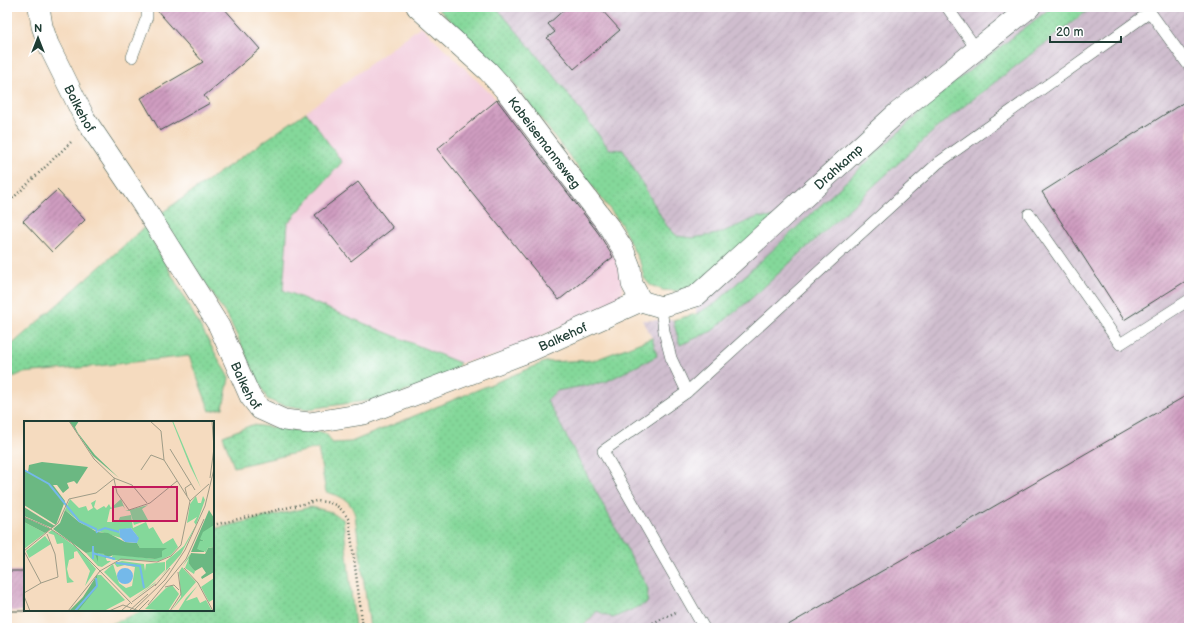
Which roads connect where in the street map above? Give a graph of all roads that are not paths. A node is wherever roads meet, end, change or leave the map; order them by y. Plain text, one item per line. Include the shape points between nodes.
1 (39, 7) edge
2 (147, 7) edge
3 (417, 7) edge
4 (947, 7) edge
5 (1030, 7) edge
6 (976, 50) junction
7 (132, 57) dead end
8 (1189, 66) edge
9 (1029, 214) dead end
10 (1189, 300) edge
11 (641, 301) junction
12 (661, 307) junction
13 (687, 392) junction
14 (704, 628) edge

1 - 11 street, Balkehof via 48,44 85,119 219,326 250,396 260,409 284,420 309,423 364,414 530,351
2 - 7 lane via 147,17
3 - 11 street, Kabeisemannsweg via 488,71 505,90 610,227 623,249 630,267 632,284
4 - 6 lane
5 - 6 street, Drahkamp
6 - 12 street, Drahkamp via 897,113 696,296
8 - 13 lane via 1150,12 938,163
9 - 10 lane via 1120,344
11 - 12 street
12 - 13 lane via 671,358
13 - 14 lane via 603,451

